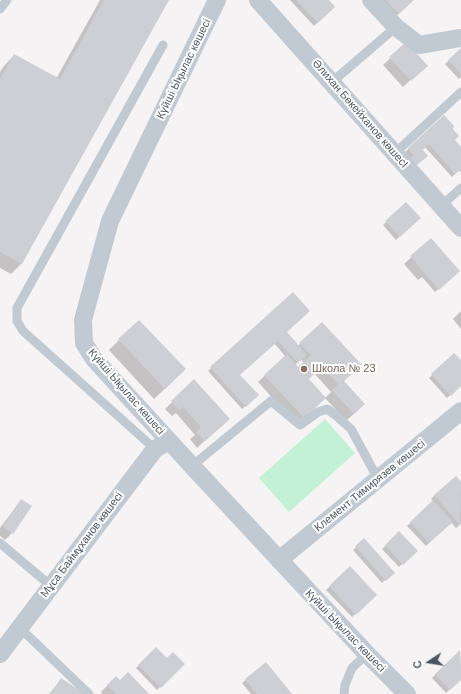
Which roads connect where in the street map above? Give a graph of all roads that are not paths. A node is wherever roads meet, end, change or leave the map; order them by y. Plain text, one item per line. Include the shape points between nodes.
1 (7, 0) edge
2 (217, 0) edge
3 (258, 0) edge
4 (371, 0) edge
5 (0, 9) edge
6 (396, 26) junction
7 (461, 38) edge
8 (163, 45) dead end
9 (332, 82) junction
10 (461, 92) edge
11 (394, 154) junction
12 (461, 188) edge
13 (441, 206) junction
14 (461, 228) edge
15 (461, 411) edge
16 (162, 445) junction
17 (192, 466) junction
18 (378, 479) junction
19 (0, 543) edge
20 (279, 560) junction
21 (51, 586) junction
22 (20, 628) junction
23 (0, 654) edge
24 (367, 654) junction
25 (89, 694) edge
26 (344, 694) edge
27 (407, 694) edge

1 - 5 lane
2 - 16 street, Күйші Ықылас көшесі via 110,221 83,320 84,343 94,359
3 - 9 street, Әлихан Бөкейханов көшесI
4 - 6 street
6 - 7 street via 419,45
6 - 9 lane
8 - 16 lane via 17,308 17,321 22,331
9 - 11 street, Әлихан Бөкейханов көшесI
10 - 11 lane
11 - 13 street, Әлихан Бөкейханов көшесI
12 - 13 lane
13 - 14 street, Әлихан Бөкейханов көшесI
15 - 18 street, Клемент Тимирязев көшесі
16 - 17 street, Күйші Ықылас көшесі
16 - 21 street, Мұса Баймұханов көшесі
17 - 18 lane via 271,402 300,425 318,412 327,409 334,414 351,429
17 - 20 street, Күйші Ықылас көшесі
18 - 20 street, Клемент Тимирязев көшесі
19 - 21 lane
20 - 24 street, Күйші Ықылас көшесі
21 - 22 street, Мұса Баймұханов көшесі
22 - 23 street, Мұса Баймұханов көшесі
22 - 25 lane
24 - 26 lane via 352,668
24 - 27 street, Күйші Ықылас көшесі

